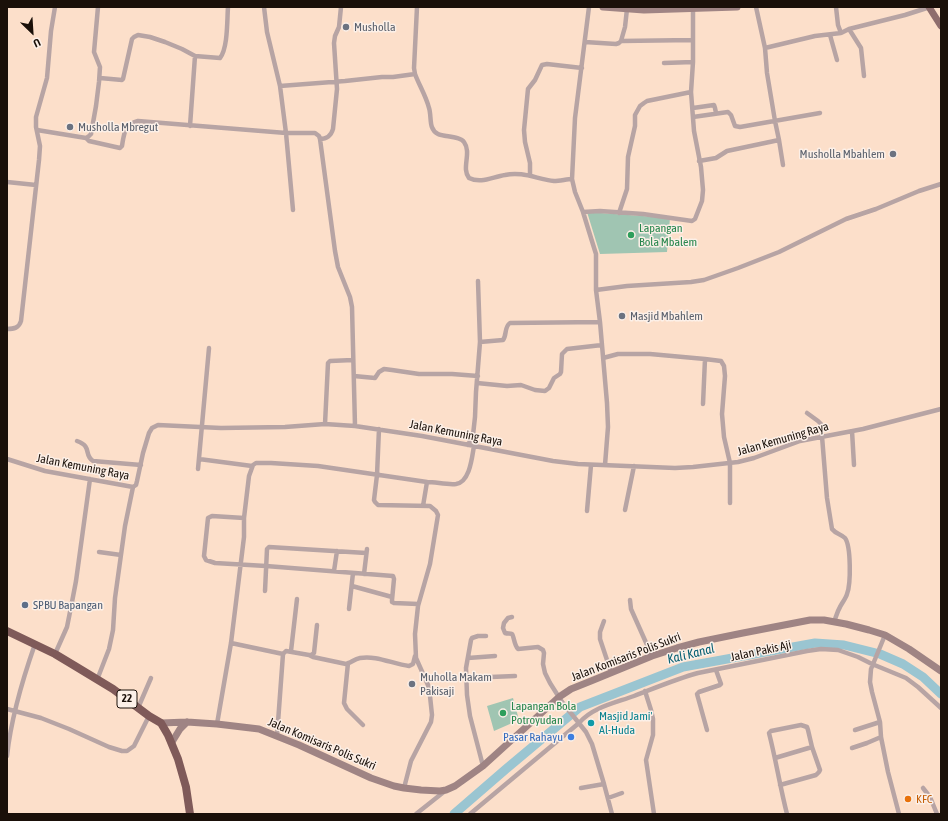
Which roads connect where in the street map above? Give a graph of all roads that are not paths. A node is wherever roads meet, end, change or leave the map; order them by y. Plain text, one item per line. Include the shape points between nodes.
1 (55, 7) edge
2 (98, 7) edge
3 (228, 7) edge
4 (264, 7) edge
5 (341, 7) edge
6 (417, 7) edge
7 (589, 7) edge
8 (602, 7) edge
9 (737, 7) edge
10 (756, 7) edge
11 (836, 7) edge
12 (929, 7) edge
13 (693, 8) edge
14 (627, 9) junction
15 (941, 26) edge
16 (849, 29) junction
17 (841, 33) junction
18 (830, 35) junction
19 (693, 40) junction
20 (621, 41) junction
21 (585, 42) junction
22 (765, 48) junction
23 (195, 56) junction
24 (837, 60) dead end
25 (693, 62) junction
26 (664, 63) dead end
27 (582, 68) junction
28 (415, 74) junction
29 (864, 76) dead end
30 (100, 78) junction
31 (337, 81) junction
32 (280, 86) junction
33 (691, 92) junction
34 (693, 108) junction
35 (716, 113) junction
36 (820, 113) dead end
37 (694, 117) junction
38 (774, 121) junction
39 (190, 126) junction
40 (37, 130) junction
41 (286, 133) junction
42 (86, 138) junction
43 (320, 139) junction
44 (779, 140) junction
45 (699, 161) junction
46 (783, 166) dead end
47 (530, 175) junction
48 (572, 179) junction
49 (7, 182) edge
50 (941, 184) edge
51 (36, 185) junction
52 (293, 210) dead end
53 (583, 212) junction
54 (619, 213) junction
55 (478, 281) dead end
56 (596, 290) junction
57 (600, 322) junction
58 (7, 328) edge
59 (480, 342) junction
60 (602, 345) junction
61 (209, 348) dead end
62 (603, 358) junction
63 (705, 359) junction
64 (354, 360) junction
65 (354, 376) junction
66 (478, 376) junction
67 (477, 383) junction
68 (703, 404) dead end
69 (941, 409) edge
70 (808, 413) dead end
71 (325, 424) junction
72 (355, 426) junction
73 (201, 428) junction
74 (379, 429) junction
75 (852, 431) junction
76 (822, 437) junction
77 (77, 441) dead end
78 (468, 445) junction
79 (474, 446) junction
80 (7, 459) edge
81 (198, 459) junction
82 (730, 463) junction
83 (141, 465) junction
84 (591, 465) junction
85 (605, 465) junction
86 (854, 465) dead end
87 (252, 466) junction
88 (634, 466) junction
89 (198, 469) dead end
90 (377, 475) junction
91 (90, 479) junction
92 (427, 482) junction
93 (133, 487) junction
94 (730, 503) dead end
95 (423, 506) junction
96 (625, 510) dead end
97 (588, 511) dead end
98 (244, 518) junction
99 (337, 551) junction
100 (99, 552) dead end
101 (121, 555) junction
102 (241, 564) junction
103 (266, 566) junction
104 (334, 572) junction
105 (353, 573) junction
106 (364, 574) junction
107 (352, 586) junction
108 (264, 591) dead end
109 (392, 597) junction
110 (297, 599) dead end
111 (630, 600) dead end
112 (418, 604) junction
113 (349, 609) dead end
114 (512, 617) dead end
115 (604, 621) dead end
116 (834, 622) junction
117 (317, 625) dead end
118 (7, 631) edge
119 (486, 636) dead end
120 (884, 638) junction
121 (231, 643) junction
122 (35, 644) junction
123 (291, 651) junction
124 (415, 652) junction
125 (55, 654) junction
126 (283, 654) junction
127 (309, 655) junction
128 (495, 656) dead end
129 (652, 656) junction
130 (468, 658) junction
131 (348, 663) junction
132 (872, 664) junction
133 (716, 670) junction
134 (941, 671) edge
135 (611, 672) junction
136 (515, 676) dead end
137 (151, 678) dead end
138 (466, 678) junction
139 (98, 680) junction
140 (645, 691) junction
141 (561, 700) junction
142 (138, 708) junction
143 (941, 708) edge
144 (7, 709) edge
145 (14, 711) junction
146 (149, 716) junction
147 (187, 722) junction
148 (578, 722) junction
149 (880, 722) junction
150 (161, 724) junction
151 (217, 724) junction
152 (363, 725) dead end
153 (707, 730) dead end
154 (855, 730) dead end
155 (277, 736) junction
156 (882, 737) junction
157 (172, 742) junction
158 (812, 747) junction
159 (852, 748) dead end
160 (7, 756) edge
161 (775, 758) junction
162 (483, 766) junction
163 (604, 784) junction
164 (780, 785) junction
165 (404, 788) junction
166 (581, 788) dead end
167 (923, 788) dead end
168 (446, 790) junction
169 (622, 793) dead end
170 (608, 798) junction
171 (190, 814) edge
172 (416, 814) edge
173 (470, 814) edge
174 (612, 814) edge
175 (654, 814) edge
176 (786, 814) edge
177 (899, 814) edge
178 (937, 814) edge

1 - 40 street via 47,78 36,117
2 - 30 street via 94,52 100,67
3 - 23 street via 223,55 220,58
4 - 32 street via 267,32
5 - 31 street via 334,43
6 - 28 street
7 - 21 street
8 - 14 main road
9 - 13 main road
10 - 22 street
11 - 17 street
12 - 15 main road
12 - 16 street
13 - 14 main road
13 - 19 street
14 - 20 street
16 - 17 street
16 - 29 street via 861,48
17 - 18 street
18 - 22 street
18 - 24 street
19 - 20 street
19 - 25 street
20 - 21 street via 616,44
21 - 27 street
22 - 38 street
23 - 30 street via 165,42 138,35 132,39 123,79
23 - 39 street
25 - 26 street
25 - 33 street
27 - 47 street via 542,65 528,89 524,130
27 - 48 street via 575,118
28 - 31 street
28 - 47 street via 430,108 433,131 465,143 466,172 469,178 476,181 505,174
30 - 42 street via 93,128
31 - 32 street
31 - 43 street via 333,129 326,139
32 - 41 street
33 - 34 street
33 - 54 street via 647,101 638,109 628,156 627,189
34 - 35 street via 714,105
34 - 37 street
35 - 37 street
35 - 38 street via 730,113 737,127
36 - 38 street
37 - 45 street
38 - 44 street
39 - 41 street
39 - 42 street via 133,122 126,128 120,148 89,141
40 - 42 street
40 - 51 street via 40,146
41 - 43 street via 315,133
41 - 52 street
43 - 64 street via 338,267 352,307
44 - 45 street via 727,151 716,158
44 - 46 street
45 - 54 street via 703,196 694,220
47 - 48 street via 555,181
48 - 53 street
49 - 51 street
50 - 56 street via 846,219 779,252 704,280
51 - 58 street via 22,321 15,328
53 - 54 street
53 - 56 street via 595,250
55 - 59 street
56 - 57 street
57 - 59 street via 510,322 506,326 503,340
57 - 60 street
59 - 66 street
60 - 62 street
60 - 67 street via 567,350 562,354 561,372 545,391 521,385
61 - 73 street
62 - 63 street via 618,354 663,354
62 - 85 street via 608,427
63 - 68 street
63 - 82 street via 721,361 724,366 722,414
64 - 65 street
64 - 71 street via 328,362
65 - 66 street via 375,378 384,369 419,374
65 - 72 street
66 - 67 street
67 - 78 street via 473,435
69 - 75 street, Jalan Kemuning Raya
70 - 76 street via 820,422
71 - 72 street, Jalan Kemuning Raya
71 - 73 street, Jalan Kemuning Raya
72 - 74 street, Jalan Kemuning Raya
73 - 81 street
73 - 83 street, Jalan Kemuning Raya via 155,426 149,433
74 - 78 street, Jalan Kemuning Raya
74 - 90 street
75 - 76 street, Jalan Kemuning Raya
75 - 86 street
76 - 82 street, Jalan Kemuning Raya via 800,441 754,458
76 - 116 street via 832,529 846,539 849,556 849,589
77 - 83 street via 85,445 89,458 93,460
78 - 79 street, Jalan Kemuning Raya
79 - 84 street, Jalan Kemuning Raya via 553,461
79 - 92 street via 468,474 462,481 454,484
80 - 91 street, Jalan Kemuning Raya via 45,471
81 - 87 street
81 - 89 street
82 - 88 street, Jalan Kemuning Raya via 675,468
82 - 94 street
83 - 93 street, Jalan Kemuning Raya via 138,481
84 - 85 street, Jalan Kemuning Raya
84 - 97 street
85 - 88 street, Jalan Kemuning Raya
87 - 90 street via 256,463 318,466
87 - 98 street
88 - 96 street
90 - 92 street
90 - 95 street via 374,500 378,505
91 - 93 street, Jalan Kemuning Raya
91 - 125 street via 67,627
92 - 95 street
93 - 101 street
95 - 112 street via 430,506 438,515 430,564
98 - 102 street
98 - 102 street via 208,518 204,556 206,560 215,563
99 - 103 street via 269,547
99 - 104 street
99 - 106 street via 366,551
100 - 101 street
101 - 139 street via 109,649
102 - 103 street
102 - 121 street
103 - 104 street
103 - 108 street
104 - 105 street
105 - 106 street
105 - 107 street
106 - 109 street via 393,576
107 - 109 street
107 - 113 street
109 - 112 street via 394,603
110 - 123 street
111 - 129 street via 631,609
112 - 124 street
114 - 141 street via 504,623 504,632 513,636 515,647 518,649 538,647 543,650 545,673
115 - 135 street via 600,639
116 - 120 main road, Jalan Komisaris Polis Sukri via 858,627
116 - 129 main road, Jalan Komisaris Polis Sukri via 817,620 785,624 699,642
117 - 127 street via 314,653
118 - 122 highway, 22
119 - 130 street via 472,638
120 - 132 street
120 - 134 main road, Jalan Komisaris Polis Sukri via 909,649
121 - 126 street
121 - 151 street
122 - 125 highway, 22
122 - 145 street
123 - 126 street via 285,651
123 - 127 street
124 - 131 street via 413,664 409,666 367,657
124 - 165 street via 428,685 432,718 411,760
125 - 139 highway, 22
126 - 155 street
127 - 131 street
128 - 130 street
129 - 135 main road, Jalan Komisaris Polis Sukri
130 - 138 street
131 - 152 street via 344,703
132 - 133 street, Jalan Pakis Aji via 848,653 822,649
132 - 143 street, Jalan Pakis Aji via 906,678
132 - 149 street via 870,682
133 - 140 street, Jalan Pakis Aji via 684,677
133 - 153 street via 721,684 697,695
135 - 141 main road, Jalan Komisaris Polis Sukri via 571,690
136 - 138 street
137 - 142 street
138 - 162 street via 470,716
139 - 142 highway, 22
140 - 148 street, Jalan Pakis Aji via 593,711
140 - 175 street via 653,719 653,735 646,760
141 - 148 street
141 - 162 main road, Jalan Komisaris Polis Sukri
142 - 146 highway, 22
144 - 145 street
145 - 146 street via 41,718 124,752 134,746
145 - 160 street
146 - 150 highway, 22
147 - 150 main road, Jalan Komisaris Polis Sukri
147 - 151 main road, Jalan Komisaris Polis Sukri
147 - 157 main road
148 - 163 street via 592,744
148 - 173 street, Jalan Pakis Aji
149 - 154 street
149 - 156 street
150 - 157 highway, 22
151 - 155 main road, Jalan Komisaris Polis Sukri via 255,728
155 - 165 main road, Jalan Komisaris Polis Sukri via 371,778
156 - 159 street
156 - 177 street
157 - 171 highway, 22 via 186,788
158 - 161 street
158 - 161 street via 807,727 771,731 769,733
158 - 164 street via 819,772
161 - 164 street
162 - 168 main road, Jalan Komisaris Polis Sukri
163 - 166 street
163 - 170 street
164 - 176 street
165 - 168 main road, Jalan Komisaris Polis Sukri
167 - 178 street
168 - 172 street
169 - 170 street
170 - 174 street

